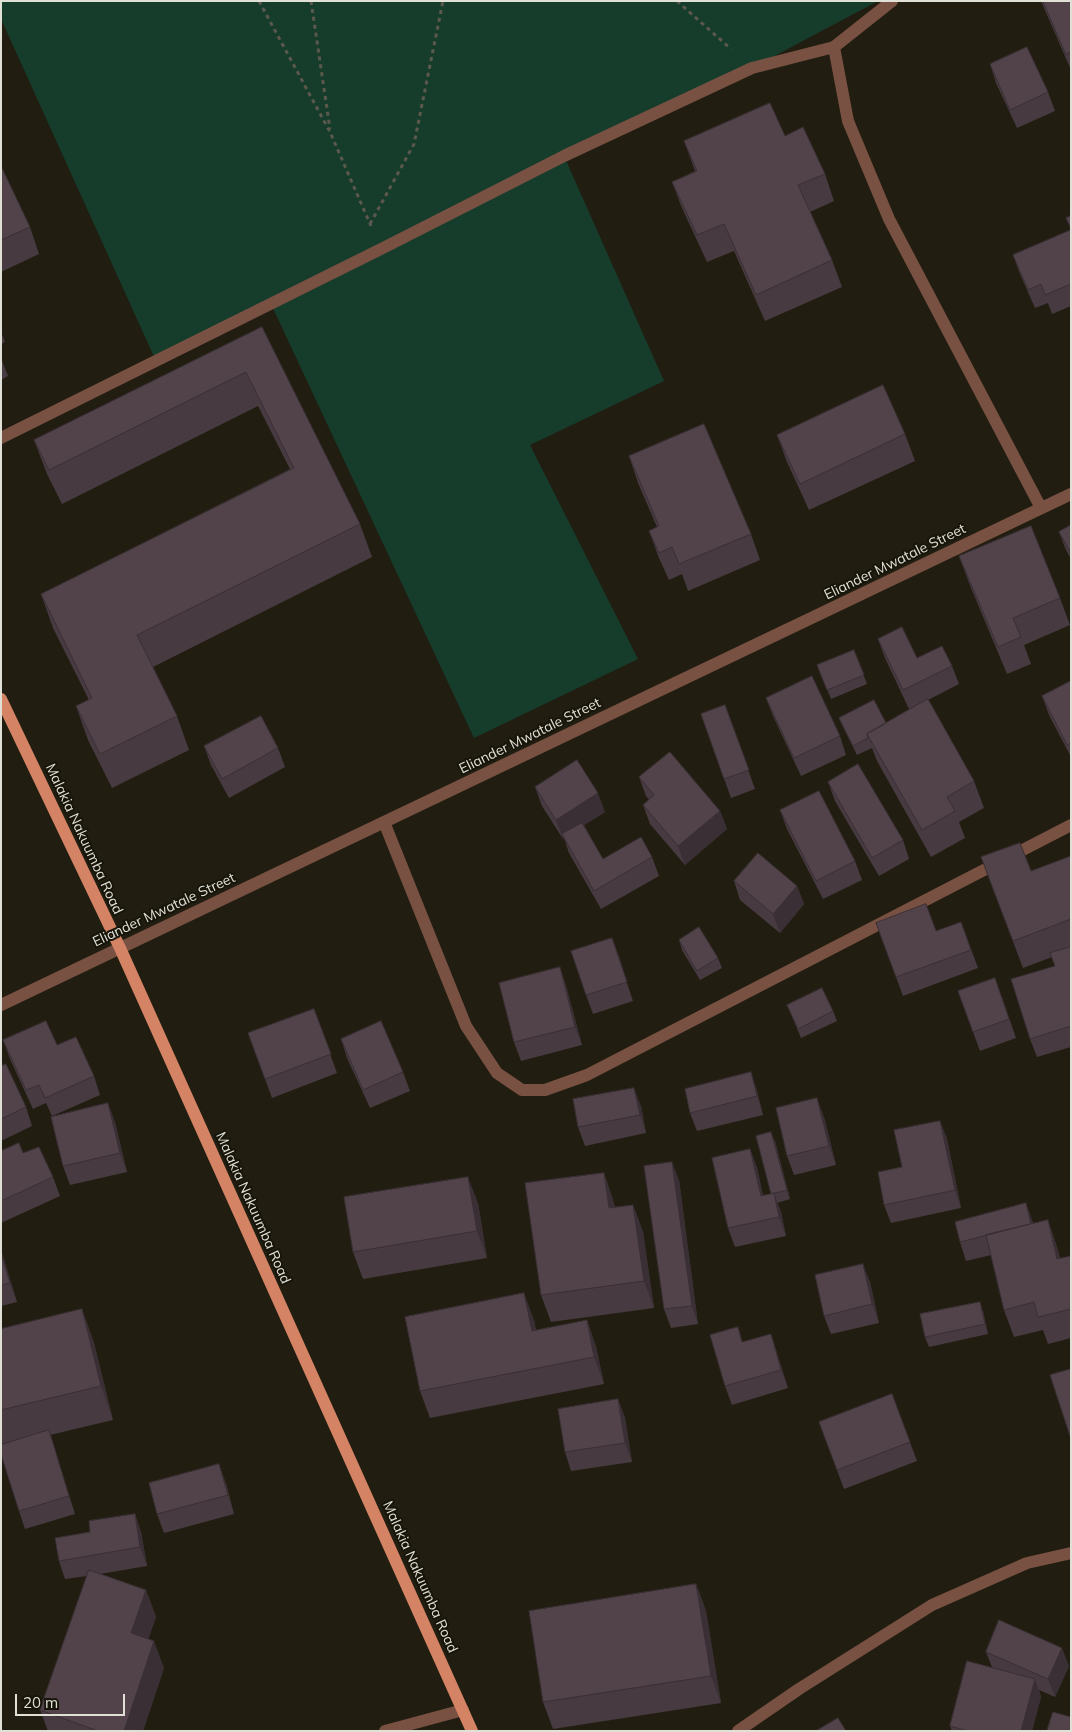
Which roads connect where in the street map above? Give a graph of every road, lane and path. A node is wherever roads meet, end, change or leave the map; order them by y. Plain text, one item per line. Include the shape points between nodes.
1 (259, 1) edge
2 (311, 1) edge
3 (443, 1) edge
4 (677, 1) edge
5 (892, 1) edge
6 (834, 48) junction
7 (752, 68) junction
8 (330, 132) junction
9 (370, 224) junction
10 (385, 247) junction
11 (1, 438) edge
12 (1071, 494) edge
13 (1041, 508) junction
14 (1, 699) edge
15 (384, 822) junction
16 (1071, 825) edge
17 (120, 948) junction
18 (1, 1005) edge
19 (1071, 1553) edge
20 (463, 1710) junction
21 (385, 1731) edge
22 (472, 1731) edge
23 (738, 1731) edge

1 - 8 path
2 - 8 path
3 - 9 path via 414,144
4 - 7 path
5 - 6 street
6 - 7 street
6 - 13 street via 848,121 889,219
7 - 10 street via 564,156
8 - 9 path
9 - 10 path
10 - 11 street
12 - 13 street, Eliander Mwatale Street
13 - 15 street, Eliander Mwatale Street
14 - 17 main road, Malakia Nakuumba Road
15 - 16 street via 466,1026 497,1072 522,1090 546,1090 587,1075
15 - 17 street, Eliander Mwatale Street
17 - 18 street, Eliander Mwatale Street
17 - 20 main road, Malakia Nakuumba Road
19 - 23 street via 1027,1563 932,1605
20 - 21 street
20 - 22 main road, Malakia Nakuumba Road

